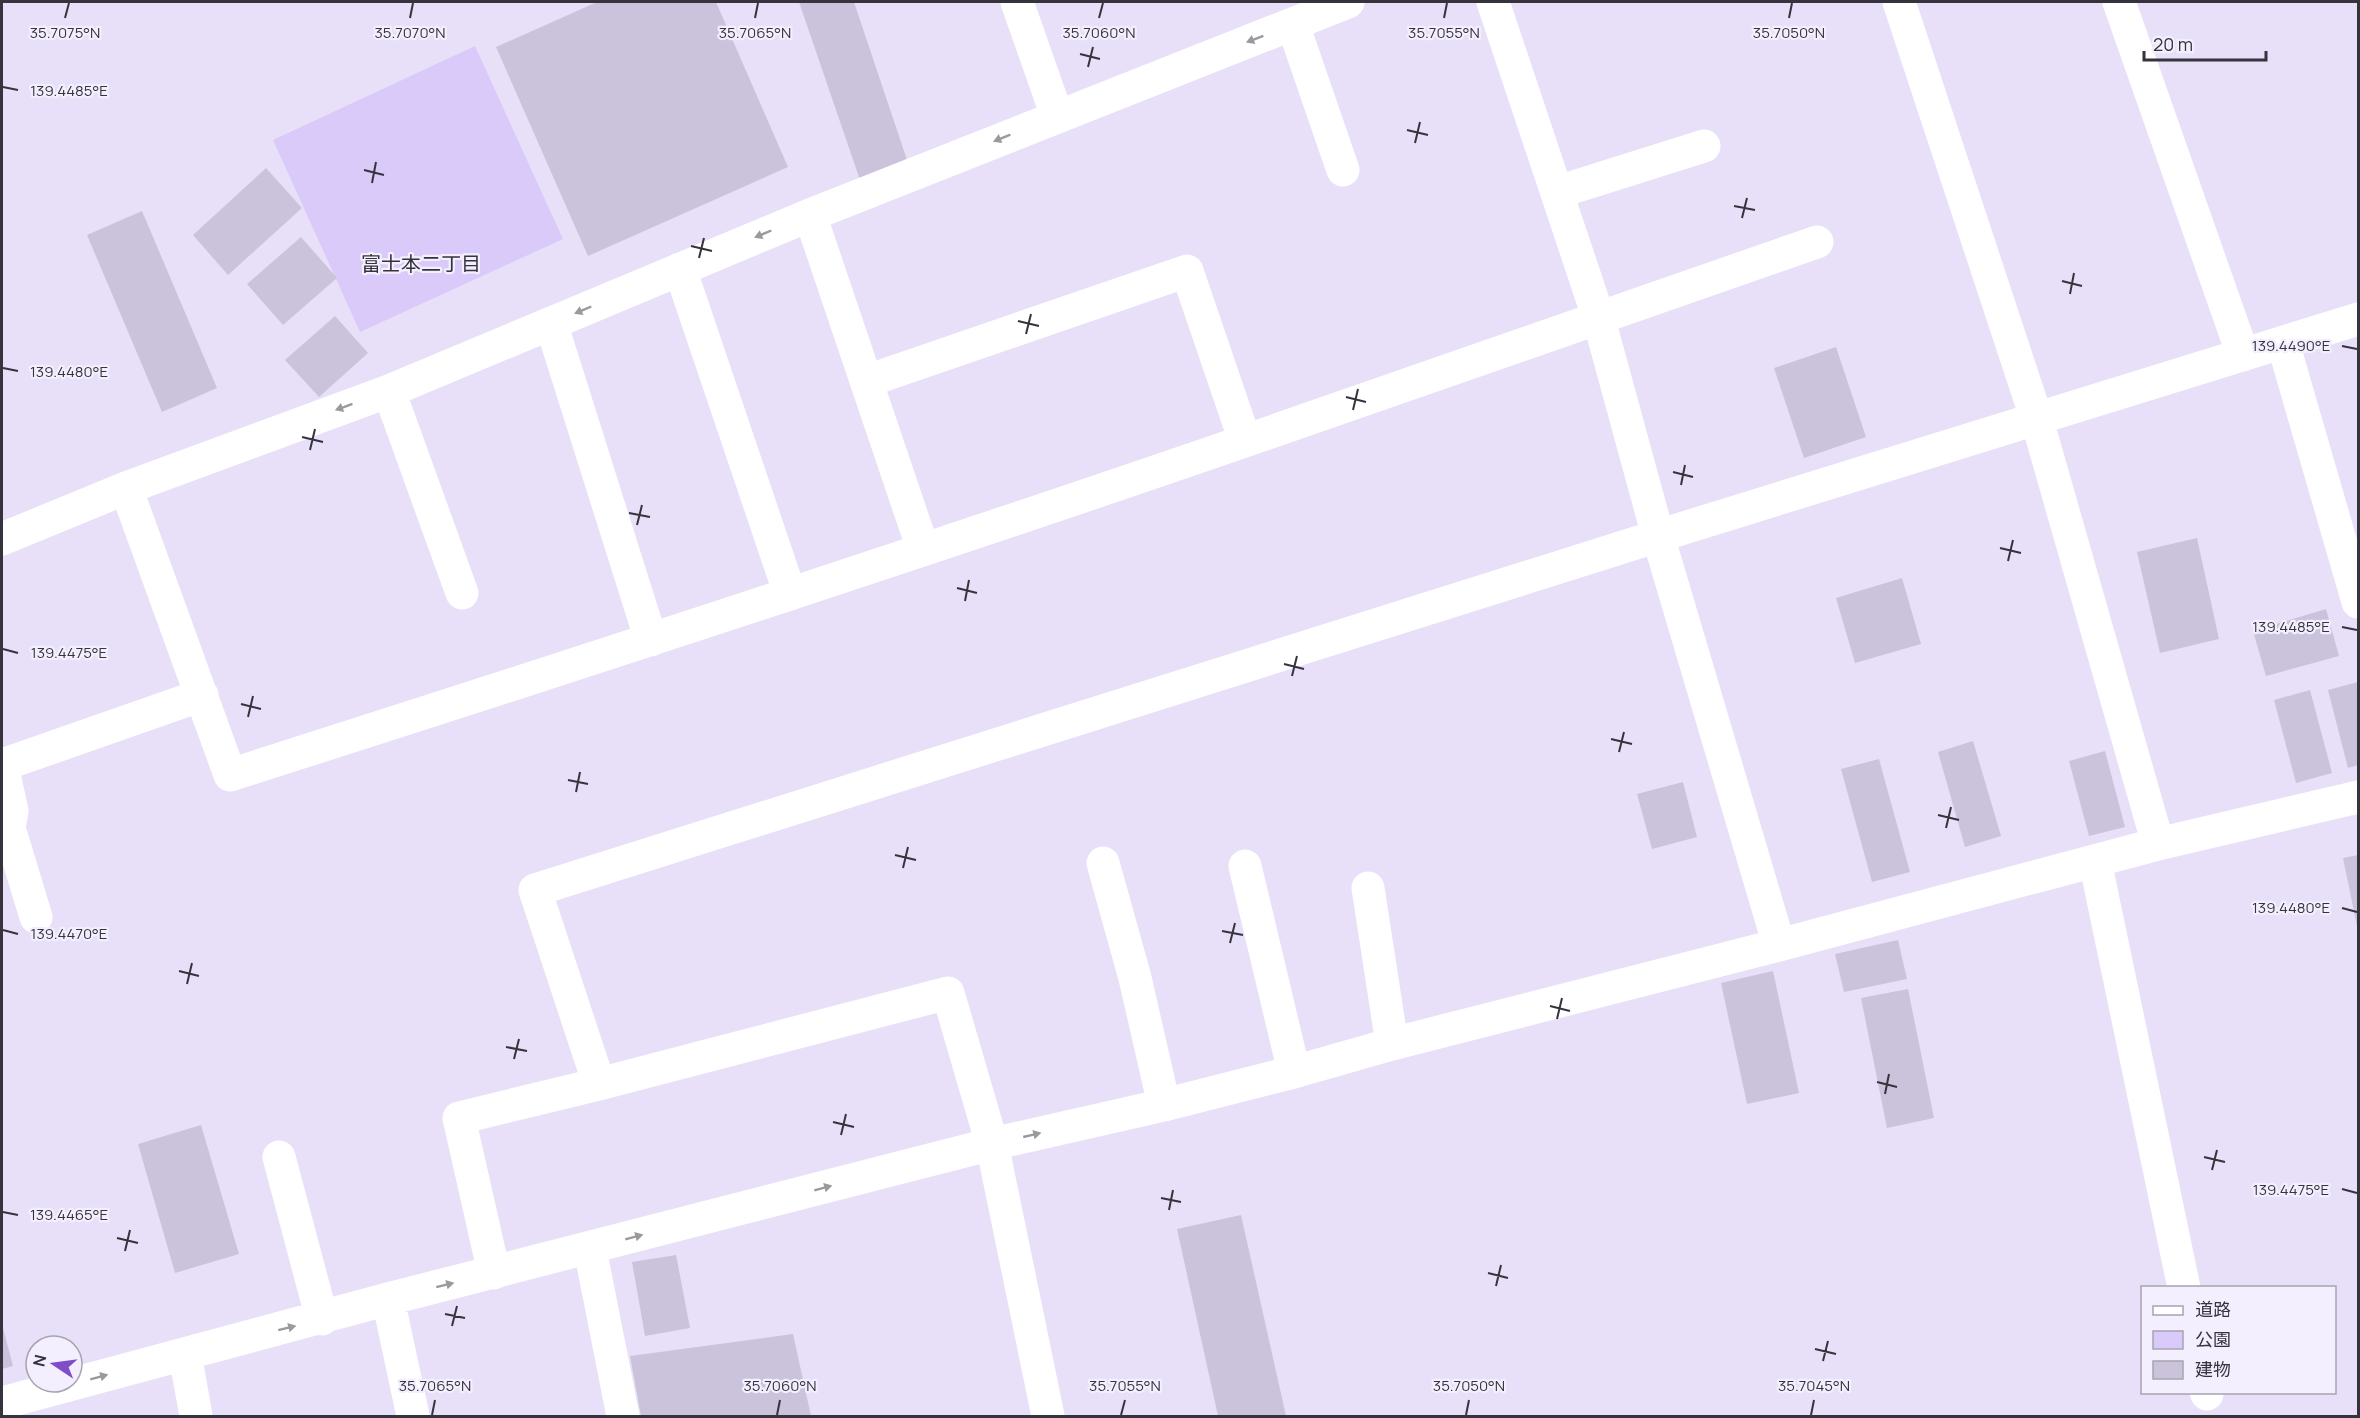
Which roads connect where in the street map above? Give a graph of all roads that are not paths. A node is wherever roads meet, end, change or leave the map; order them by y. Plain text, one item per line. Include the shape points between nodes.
1 (1017, 2) edge
2 (1348, 2) edge
3 (1493, 2) edge
4 (1899, 2) edge
5 (2119, 2) edge
6 (1293, 25) junction
7 (1057, 116) junction
8 (1704, 146) dead end
9 (1342, 170) dead end
10 (1558, 192) junction
11 (810, 215) junction
12 (1817, 242) dead end
13 (680, 269) junction
14 (1598, 316) junction
15 (2358, 320) edge
16 (551, 323) junction
17 (2283, 343) junction
18 (2243, 355) junction
19 (867, 381) junction
20 (389, 391) junction
21 (2037, 420) junction
22 (1245, 441) junction
23 (126, 488) junction
24 (1658, 537) junction
25 (2, 539) edge
26 (923, 549) junction
27 (462, 593) dead end
28 (790, 594) junction
29 (2358, 602) edge
30 (651, 640) junction
31 (202, 695) junction
32 (2358, 797) edge
33 (5, 829) edge
34 (2158, 844) junction
35 (2095, 861) junction
36 (1103, 863) dead end
37 (1245, 866) dead end
38 (1368, 888) dead end
39 (36, 916) dead end
40 (1779, 945) junction
41 (1392, 1044) junction
42 (1294, 1072) junction
43 (599, 1084) junction
44 (1164, 1105) junction
45 (992, 1144) junction
46 (279, 1157) dead end
47 (590, 1249) junction
48 (494, 1273) junction
49 (2184, 1286) edge
50 (388, 1299) junction
51 (322, 1319) junction
52 (185, 1354) junction
53 (2, 1403) edge
54 (196, 1416) edge
55 (413, 1416) edge
56 (622, 1416) edge
57 (1048, 1416) edge

1 - 7 street
2 - 6 street
3 - 10 street
4 - 21 street
5 - 18 street
6 -> 7 street
6 - 9 street
7 -> 11 street
8 - 10 street
10 - 14 street
11 -> 13 street
11 - 19 street
12 - 14 street
13 -> 16 street
13 - 28 street
14 - 22 street
14 - 24 street
15 - 17 street
16 - 20 street
16 - 30 street
17 - 18 street
17 - 29 street
18 - 21 street
19 - 22 street via 1187,271
19 - 26 street
20 -> 23 street
20 - 27 street
21 - 24 street
21 - 34 street
22 - 26 street
23 - 25 street
23 - 31 street
24 - 40 street
24 - 43 street via 535,890
26 - 28 street
28 - 30 street
30 - 31 street via 230,775
31 - 33 street via 2,765 12,811
32 - 34 street
33 - 39 street
34 - 35 street
35 - 40 street
35 - 49 street
36 - 44 street
37 - 42 street
38 - 41 street
40 - 41 street
41 - 42 street
42 - 44 street
43 - 45 street via 948,993
43 - 48 street via 459,1118
45 -> 44 street
47 -> 45 street
45 - 57 street
46 - 51 street
47 - 48 street
47 - 56 street
50 -> 48 street
50 - 51 street
50 - 55 street
52 -> 51 street
53 -> 52 street
52 - 54 street

